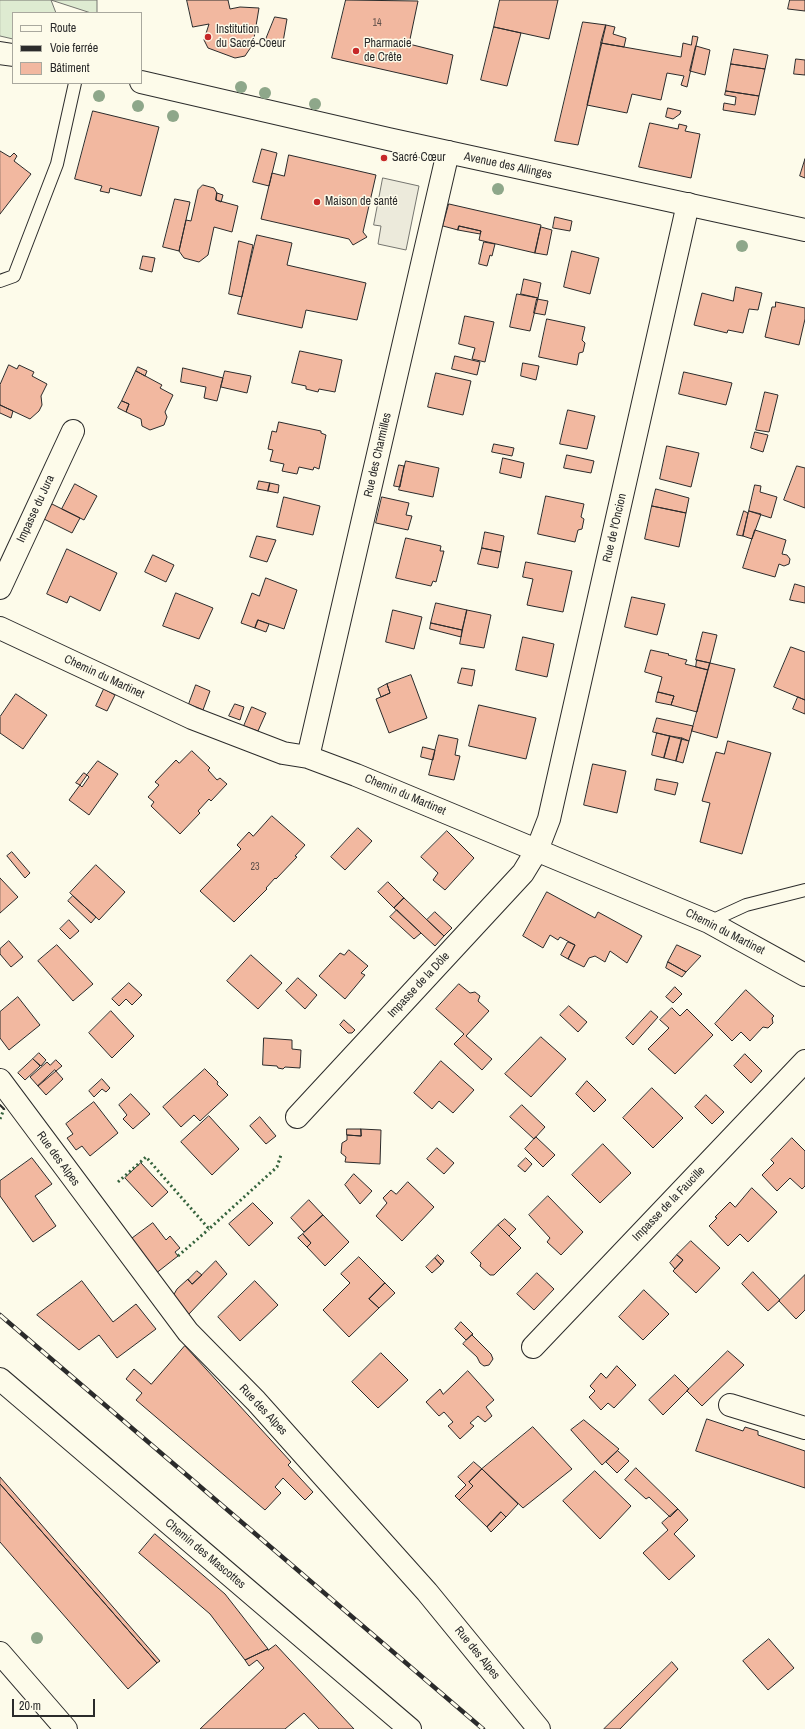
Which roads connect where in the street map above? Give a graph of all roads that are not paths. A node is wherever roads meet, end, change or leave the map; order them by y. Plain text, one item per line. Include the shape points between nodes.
1 (0, 53) edge
2 (12, 55) edge
3 (142, 82) edge
4 (74, 84) edge
5 (448, 152) junction
6 (688, 204) junction
7 (805, 230) edge
8 (0, 281) edge
9 (73, 431) dead end
10 (0, 588) edge
11 (0, 628) edge
12 (308, 757) junction
13 (537, 850) junction
14 (805, 890) edge
15 (709, 922) junction
16 (805, 975) edge
17 (805, 1061) edge
18 (0, 1080) edge
19 (297, 1117) dead end
20 (533, 1347) dead end
21 (0, 1379) edge
22 (730, 1405) dead end
23 (805, 1428) edge
24 (0, 1653) edge
25 (66, 1729) edge
26 (410, 1729) edge
27 (539, 1729) edge

1 - 2 street
3 - 5 street, Avenue des Allinges
4 - 8 lane via 54,172 14,276
5 - 6 street, Avenue des Allinges
5 - 12 street, Rue des Charmilles
6 - 7 street, Avenue des Allinges
6 - 13 street, Rue de l'Oncion via 549,819
9 - 10 street, Impasse du Jura
11 - 12 street, Chemin du Martinet via 192,718 283,753
12 - 13 street, Chemin du Martinet
13 - 15 street, Chemin du Martinet
13 - 19 street, Impasse de la Dôle via 523,873
14 - 15 lane via 746,905
15 - 16 street, Chemin du Martinet
17 - 20 street, Impasse de la Faucille
18 - 27 street, Rue des Alpes via 188,1332 256,1401 428,1592
21 - 26 street, Chemin des Mascottes
22 - 23 street
24 - 25 street

